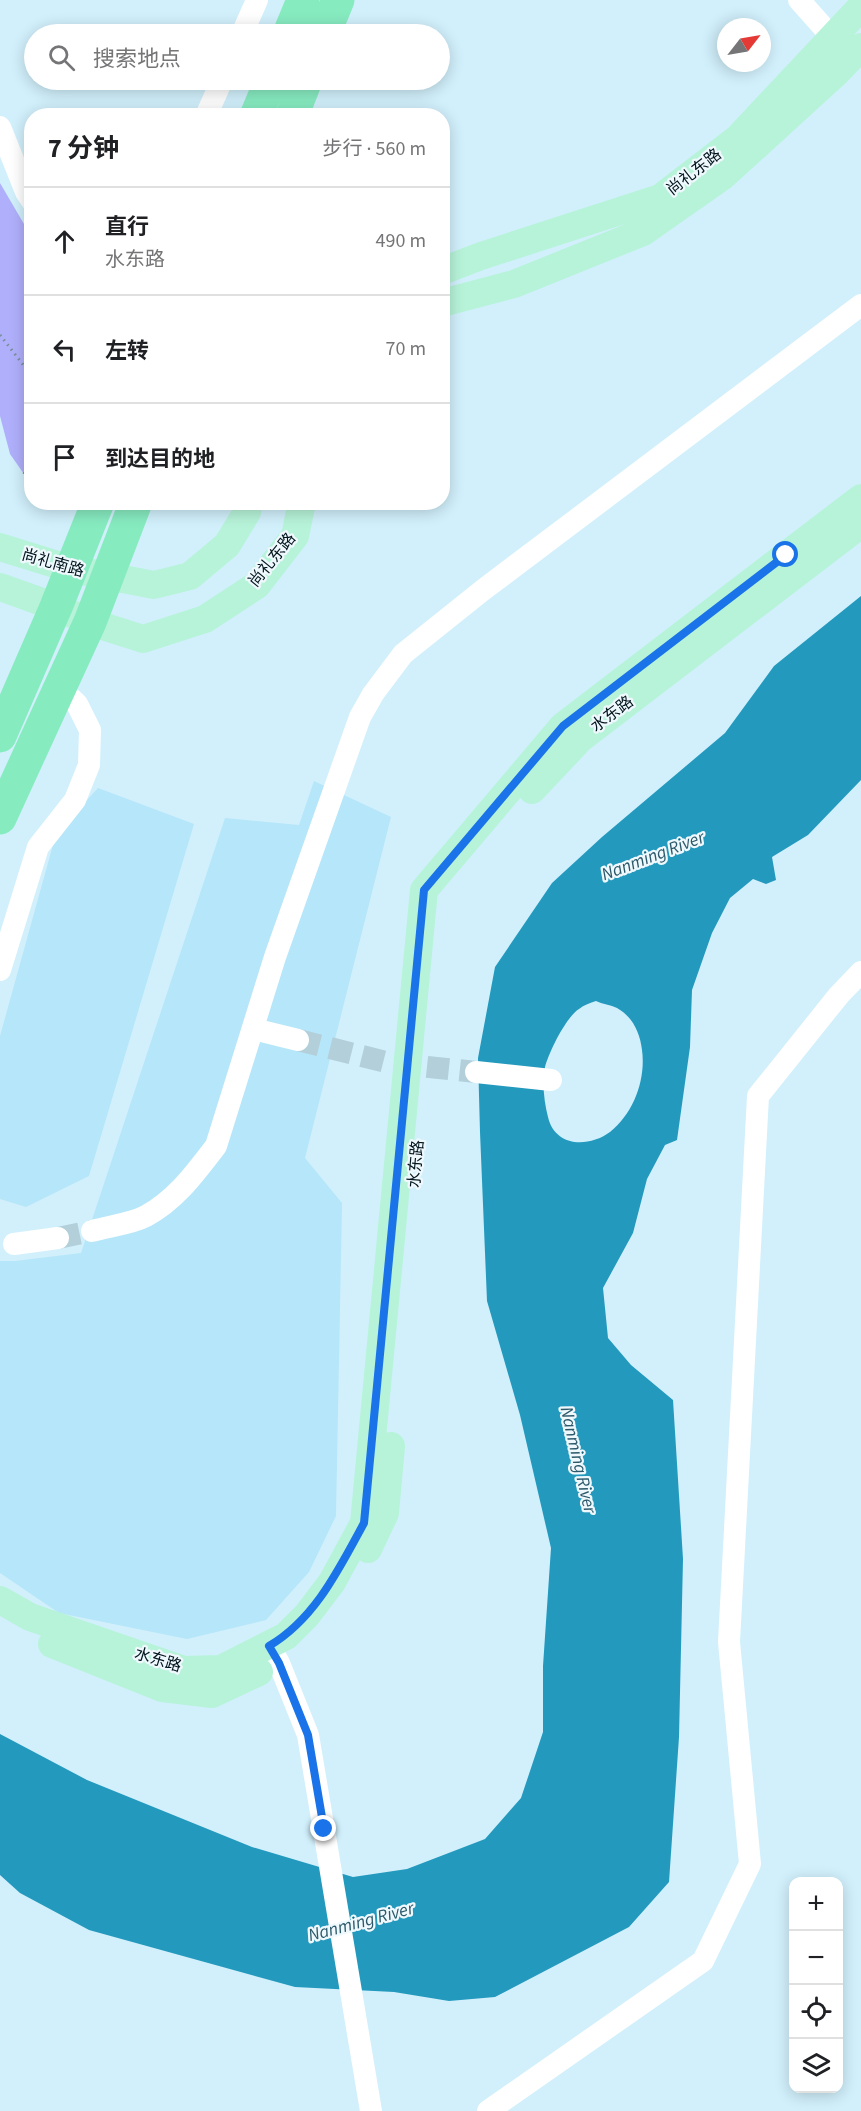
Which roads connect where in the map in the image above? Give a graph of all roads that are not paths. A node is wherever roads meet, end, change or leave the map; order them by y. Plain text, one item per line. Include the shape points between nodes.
1 (257, 0) edge
2 (303, 0) edge
3 (338, 0) edge
4 (798, 0) edge
5 (861, 7) edge
6 (246, 24) edge
7 (293, 24) edge
8 (328, 24) edge
9 (850, 46) edge
10 (218, 90) edge
11 (267, 90) edge
12 (302, 90) edge
13 (210, 108) edge
14 (259, 108) edge
15 (295, 108) edge
16 (0, 127) edge
17 (24, 187) edge
18 (450, 269) edge
19 (450, 301) edge
20 (861, 305) edge
21 (861, 498) edge
22 (95, 510) edge
23 (133, 510) edge
24 (247, 510) edge
25 (300, 510) edge
26 (861, 524) edge
27 (0, 547) edge
28 (71, 569) junction
29 (107, 577) junction
30 (0, 587) edge
31 (56, 607) junction
32 (90, 622) junction
33 (60, 688) junction
34 (0, 736) edge
35 (0, 818) edge
36 (0, 970) edge
37 (861, 972) edge
38 (253, 1029) junction
39 (298, 1040) tunnel mouth
40 (477, 1072) tunnel mouth
41 (550, 1080) dead end
42 (92, 1231) tunnel mouth
43 (58, 1238) tunnel mouth
44 (15, 1244) dead end
45 (0, 1600) edge
46 (0, 1622) edge
47 (274, 1654) junction
48 (371, 2111) edge
49 (488, 2111) edge

1 - 6 street
2 - 7 highway
3 - 8 highway
4 - 9 street
5 - 9 main road, 尚礼东路
9 - 18 main road, 尚礼东路 via 660,198
9 - 19 main road, 尚礼东路 via 836,73 723,176 643,232 514,284
10 - 13 street
11 - 14 highway
12 - 15 highway
16 - 17 street
20 - 38 street via 403,654 360,717
21 - 47 main road, 水东路 via 563,726 424,890 364,1523 332,1582
22 - 28 highway
23 - 29 highway
24 - 29 main road via 227,544 190,576 154,585
25 - 32 main road, 尚礼东路 via 295,536 257,585 205,619 143,639
26 - 47 main road, 水东路 via 580,739 440,890 385,1513 350,1589 317,1628
27 - 28 main road, 尚礼南路
28 - 29 main road, 尚礼南路
28 - 31 highway
29 - 32 highway
30 - 31 main road
31 - 32 main road
31 - 34 highway
32 - 33 highway
33 - 35 highway
33 - 36 street via 77,704 90,730 89,765 75,800 38,847
37 - 49 street via 758,1096 729,1642 750,1864 704,1961
38 - 39 street
38 - 42 street via 216,1146 197,1171 170,1201 145,1217
40 - 41 street
43 - 44 street
45 - 47 main road, 水东路 via 30,1617 184,1670 221,1669
46 - 47 main road, 水东路 via 162,1688 212,1694
47 - 48 street via 308,1735

